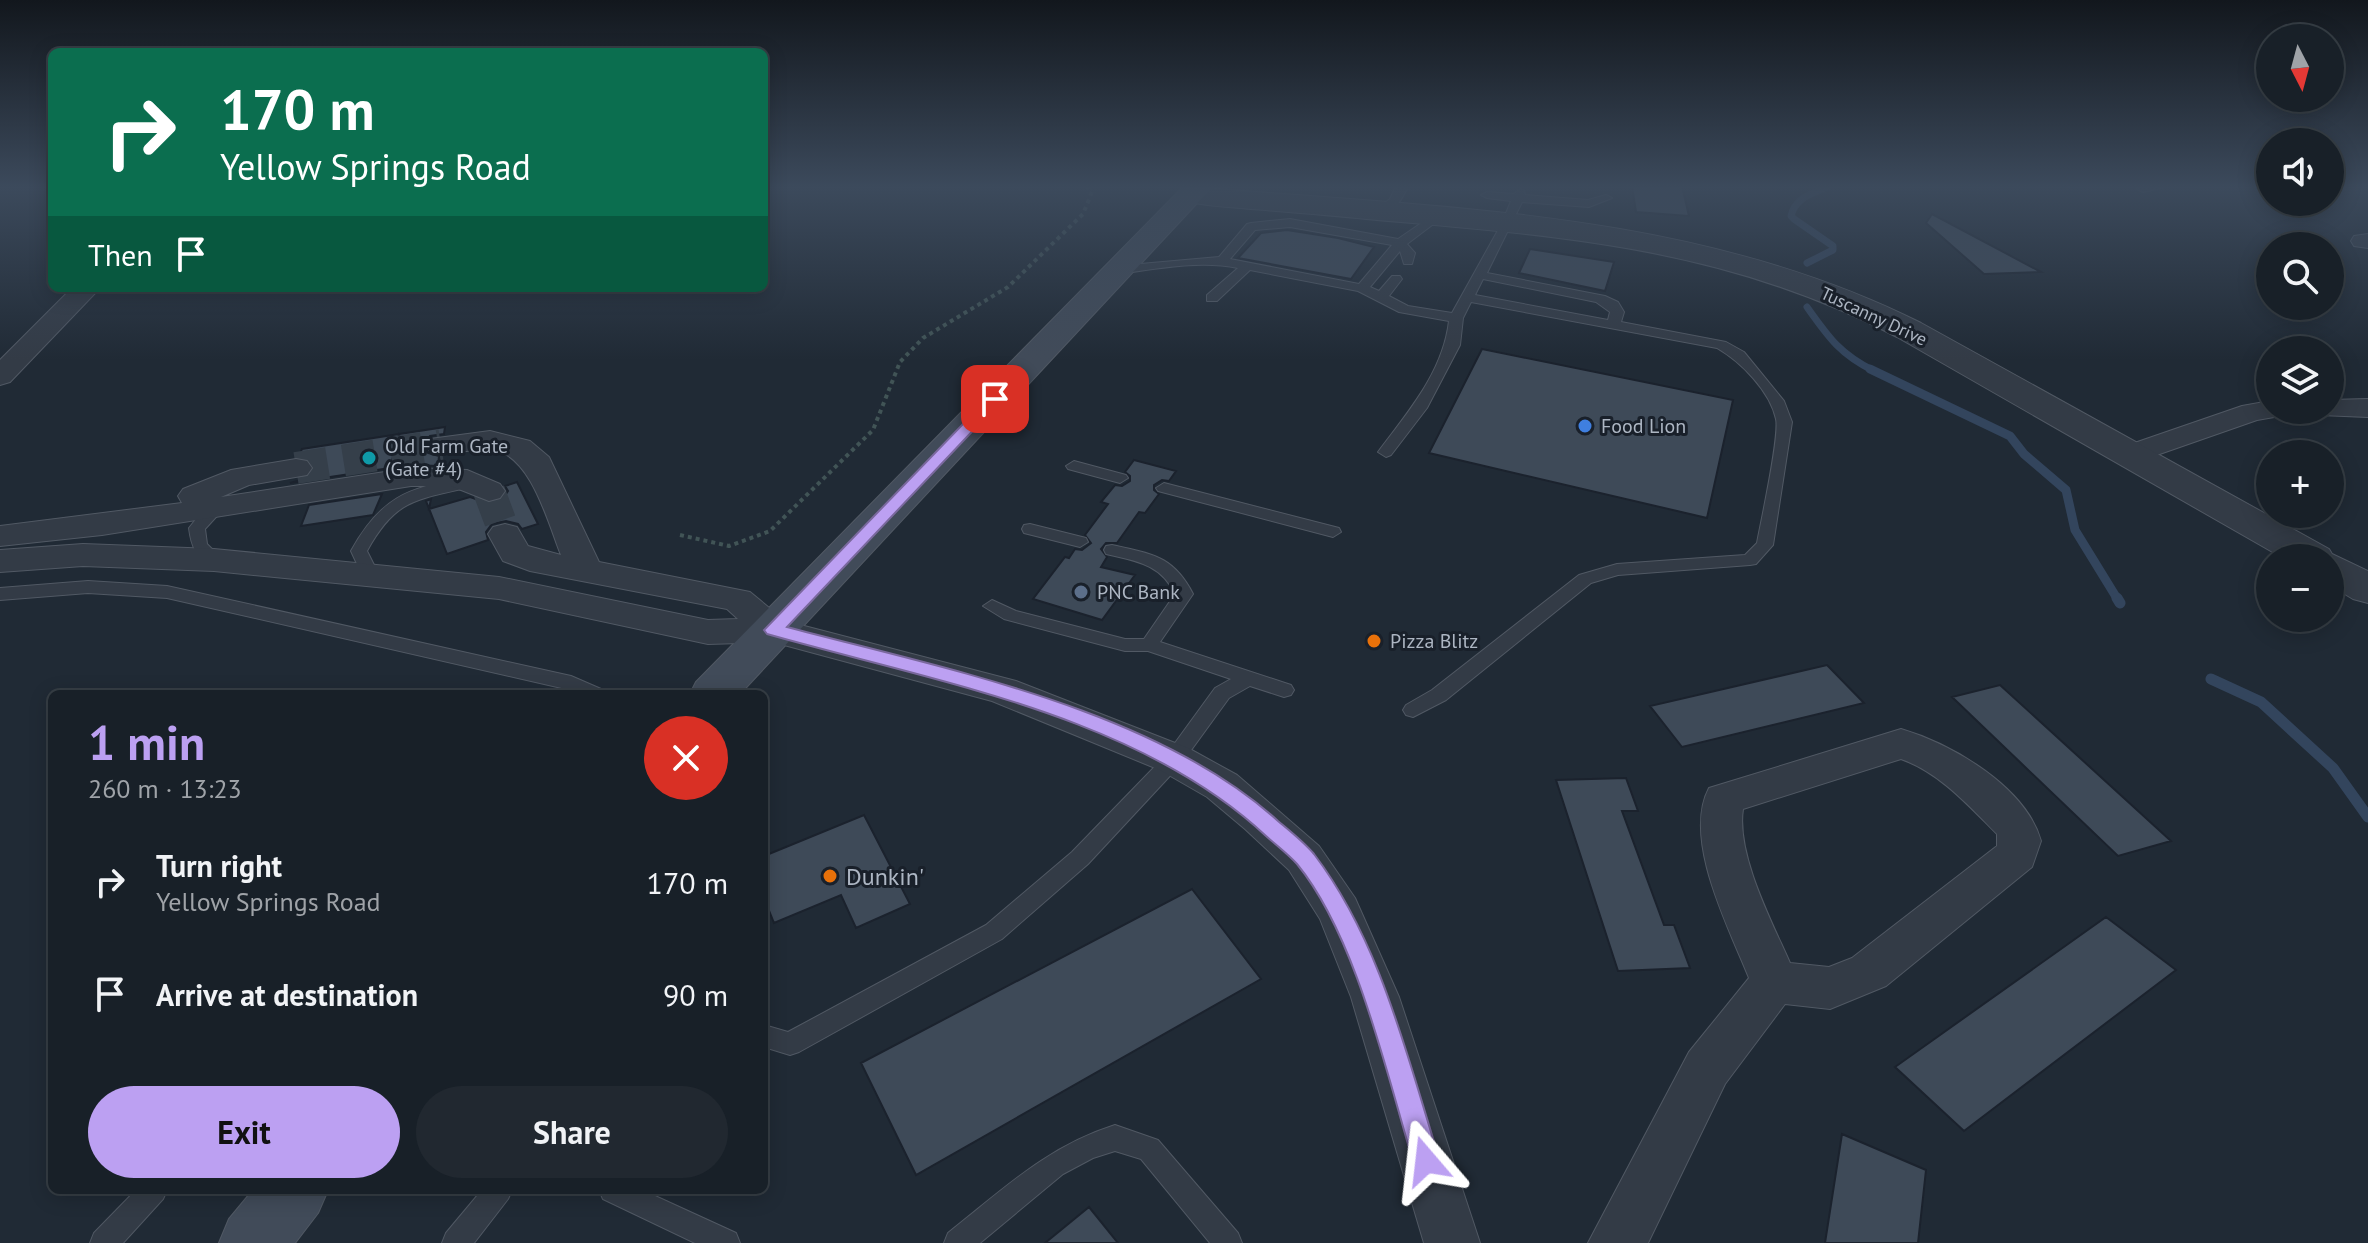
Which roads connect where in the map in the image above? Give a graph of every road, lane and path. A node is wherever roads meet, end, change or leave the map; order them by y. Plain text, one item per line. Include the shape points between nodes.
1 (1052, 244) edge
2 (1144, 244) edge
3 (1236, 244) edge
4 (1399, 244) edge
5 (1401, 244) edge
6 (1495, 244) edge
7 (1654, 244) edge
8 (1222, 261) junction
9 (1408, 261) dead end
10 (1247, 266) junction
11 (1118, 270) junction
12 (1480, 275) junction
13 (1396, 279) dead end
14 (1362, 288) junction
15 (83, 292) edge
16 (1381, 297) junction
17 (1212, 298) dead end
18 (1468, 298) junction
19 (1456, 318) junction
20 (1613, 325) junction
21 (0, 376) edge
22 (2368, 408) edge
23 (2344, 409) edge
24 (2256, 412) edge
25 (441, 445) tunnel mouth
26 (1386, 452) dead end
27 (2131, 455) junction
28 (1074, 466) dead end
29 (296, 468) tunnel mouth
30 (1120, 478) dead end
31 (480, 487) joint
32 (1164, 488) dead end
33 (226, 506) junction
34 (130, 521) junction
35 (1030, 529) dead end
36 (1333, 532) dead end
37 (505, 534) tunnel mouth
38 (680, 535) dead end
39 (0, 536) edge
40 (1080, 542) dead end
41 (2289, 544) edge
42 (1112, 550) dead end
43 (214, 560) junction
44 (0, 561) edge
45 (585, 570) junction
46 (370, 575) junction
47 (2344, 575) edge
48 (2368, 589) edge
49 (0, 594) edge
50 (992, 606) dead end
51 (773, 630) junction
52 (1149, 645) junction
53 (1247, 679) junction
54 (586, 690) edge
55 (717, 690) edge
56 (1284, 690) dead end
57 (1413, 710) dead end
58 (1174, 759) junction
59 (1774, 982) junction
60 (768, 1037) edge
61 (150, 1194) edge
62 (292, 1194) edge
63 (496, 1194) edge
64 (621, 1194) edge
65 (104, 1243) edge
66 (253, 1243) edge
67 (456, 1243) edge
68 (726, 1243) edge
69 (958, 1243) edge
70 (1228, 1243) edge
71 (1452, 1243) edge
72 (1616, 1243) edge

1 - 38 path via 1008,287 923,338 900,362 873,430 770,531 729,546
2 - 11 main road
3 - 8 lane
4 - 14 lane
5 - 9 lane via 1409,253
6 - 12 lane
7 - 27 street, Tuscanny Drive via 1712,255 1824,291 1909,330
8 - 10 lane
8 - 11 lane
10 - 14 lane
10 - 17 lane
11 - 51 main road
12 - 18 lane
12 - 20 lane via 1600,299 1617,312
13 - 16 lane
14 - 16 lane
15 - 21 street
16 - 19 lane via 1404,309
18 - 19 lane
18 - 20 lane
19 - 26 lane via 1453,345 1425,399
20 - 57 lane via 1721,345 1739,355 1777,401 1785,422 1765,545 1750,560 1617,570 1585,579
22 - 23 street
24 - 27 street
25 - 45 street via 490,440 519,447 538,464
27 - 41 street, Tuscanny Drive
28 - 30 lane
29 - 34 street via 242,477
31 - 33 street via 456,477 411,477
31 - 46 lane via 428,487 396,503 371,525 359,551
32 - 36 lane
33 - 34 street
33 - 43 lane via 210,513 197,528 199,546
34 - 39 street
35 - 40 lane
37 - 45 street via 515,553 530,560
42 - 52 lane via 1163,563 1184,594
43 - 44 street via 83,555
43 - 46 street
45 - 51 street via 738,600
46 - 51 street via 499,588 708,632
47 - 48 street
49 - 54 lane via 88,587 167,592
50 - 52 lane via 1125,645
51 - 55 main road
51 - 58 street via 1003,691
52 - 53 lane
53 - 56 lane
53 - 58 lane via 1222,693
58 - 60 lane via 1080,858 994,932 790,1044
58 - 71 street via 1222,786 1304,858 1339,911 1375,997
59 - 59 street via 1723,845 1718,813 1724,799 1901,744 1945,760 2016,826 2017,855 1869,972 1830,988
59 - 72 street via 1707,1068
61 - 65 lane
62 - 66 main road
63 - 67 lane
64 - 68 lane
69 - 70 lane via 1054,1165 1115,1138 1149,1149

